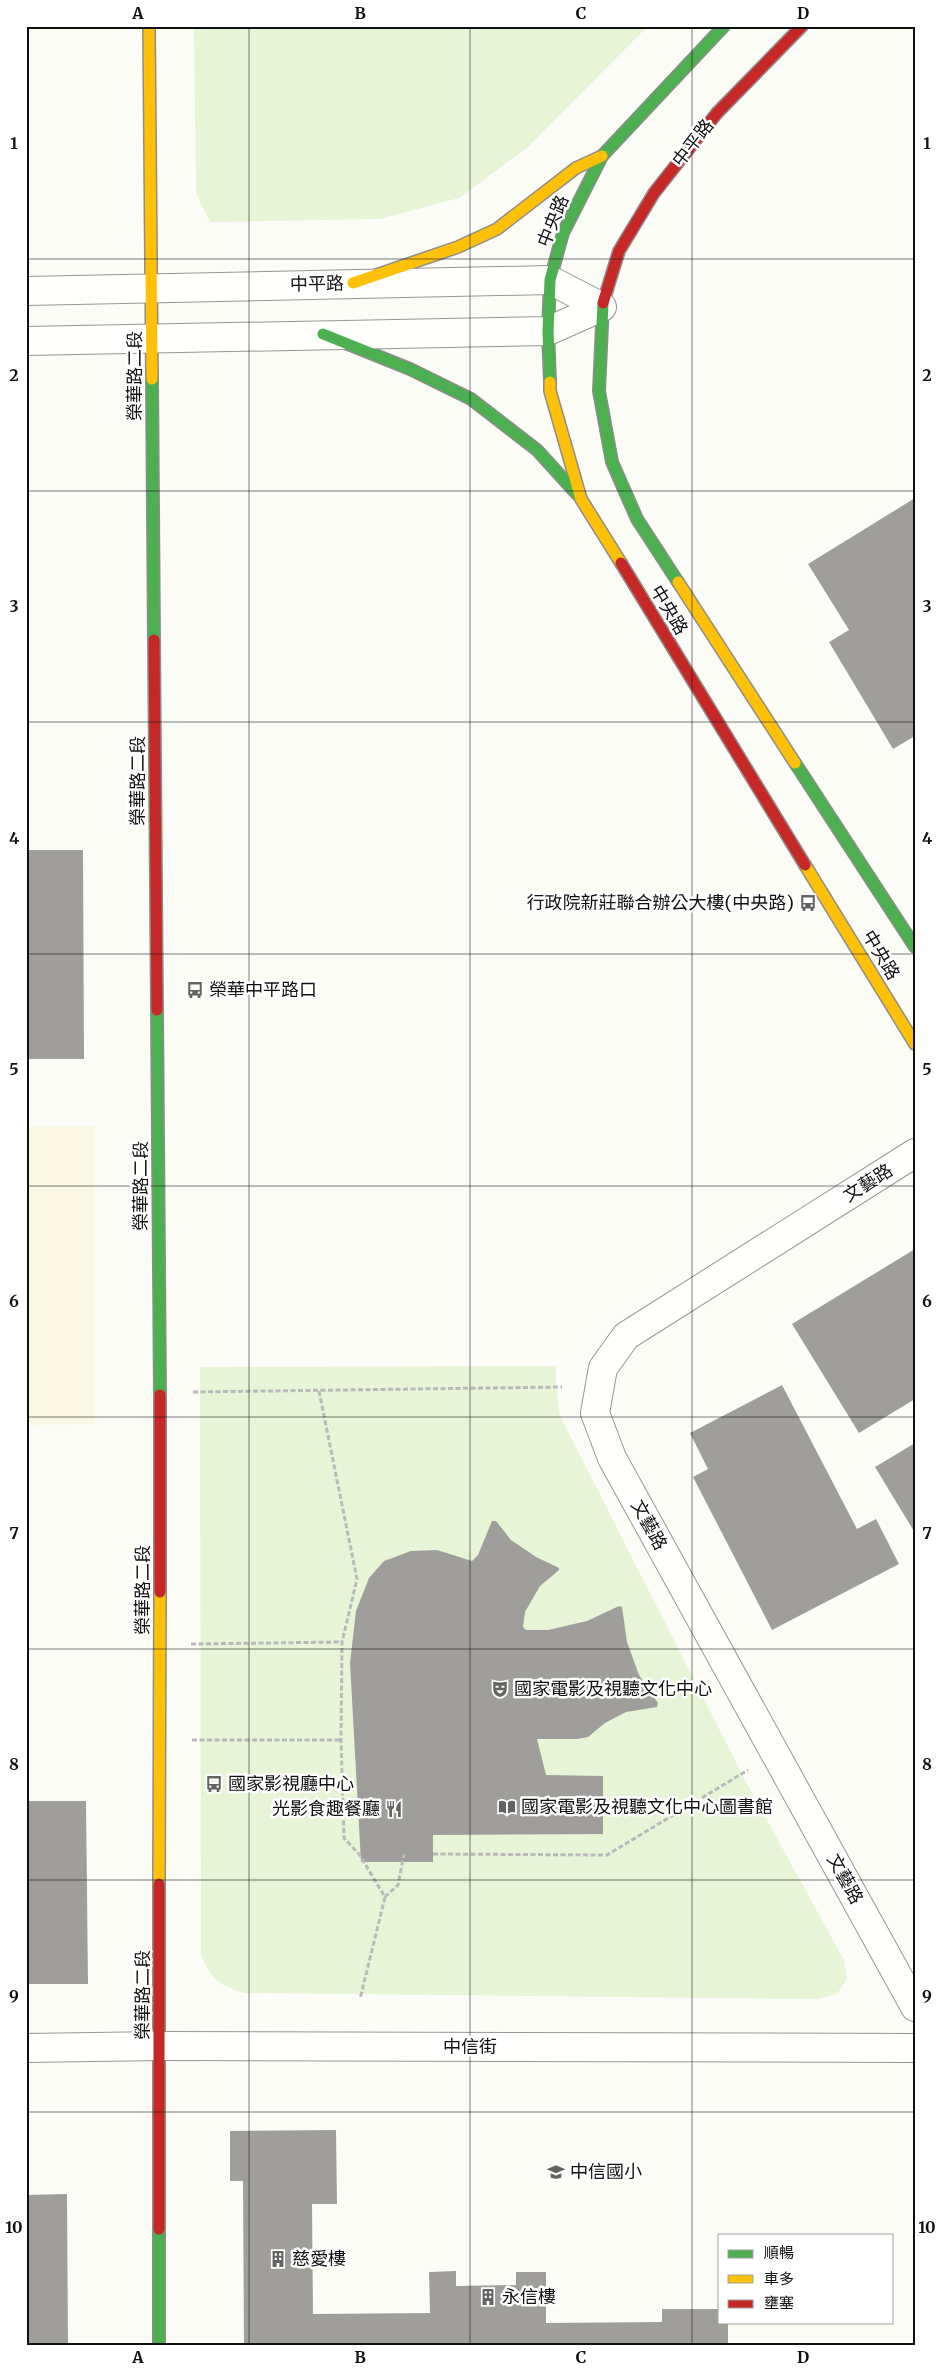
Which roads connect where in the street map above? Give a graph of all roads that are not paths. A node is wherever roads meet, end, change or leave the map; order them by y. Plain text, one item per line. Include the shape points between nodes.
1 (149, 26) edge
2 (724, 26) edge
3 (802, 26) edge
4 (602, 156) junction
5 (550, 280) junction
6 (353, 283) junction
7 (152, 288) junction
8 (26, 291) edge
9 (602, 307) junction
10 (548, 331) junction
11 (324, 334) junction
12 (152, 339) junction
13 (26, 341) edge
14 (581, 499) junction
15 (915, 947) edge
16 (915, 1044) edge
17 (915, 1154) edge
18 (915, 2007) edge
19 (160, 2046) junction
20 (26, 2048) edge
21 (915, 2048) edge
22 (159, 2345) edge

1 - 7 street, 榮華路二段
2 - 4 street
3 - 9 street, 中平路 via 717,113 654,193 619,251
4 - 5 street, 中央路 via 563,233
4 - 6 street via 576,168 497,229 458,247
5 - 6 street, 中平路
5 - 9 street, 中平路
5 - 10 street, 中央路
6 - 7 street, 中平路
7 - 8 street, 中平路
7 - 12 street, 榮華路二段
9 - 10 street
9 - 15 street, 中央路 via 599,391 612,462 637,520
10 - 11 street
10 - 14 street, 中央路 via 550,391
11 - 12 street
11 - 14 street via 410,369 471,400 537,450
12 - 13 street
12 - 19 street, 榮華路二段 via 160,1372
14 - 16 street, 中央路
17 - 18 street, 文藝路 via 626,1336 604,1368 595,1413 612,1458
19 - 20 street, 中信街
19 - 21 street, 中信街
19 - 22 street, 榮華路二段

